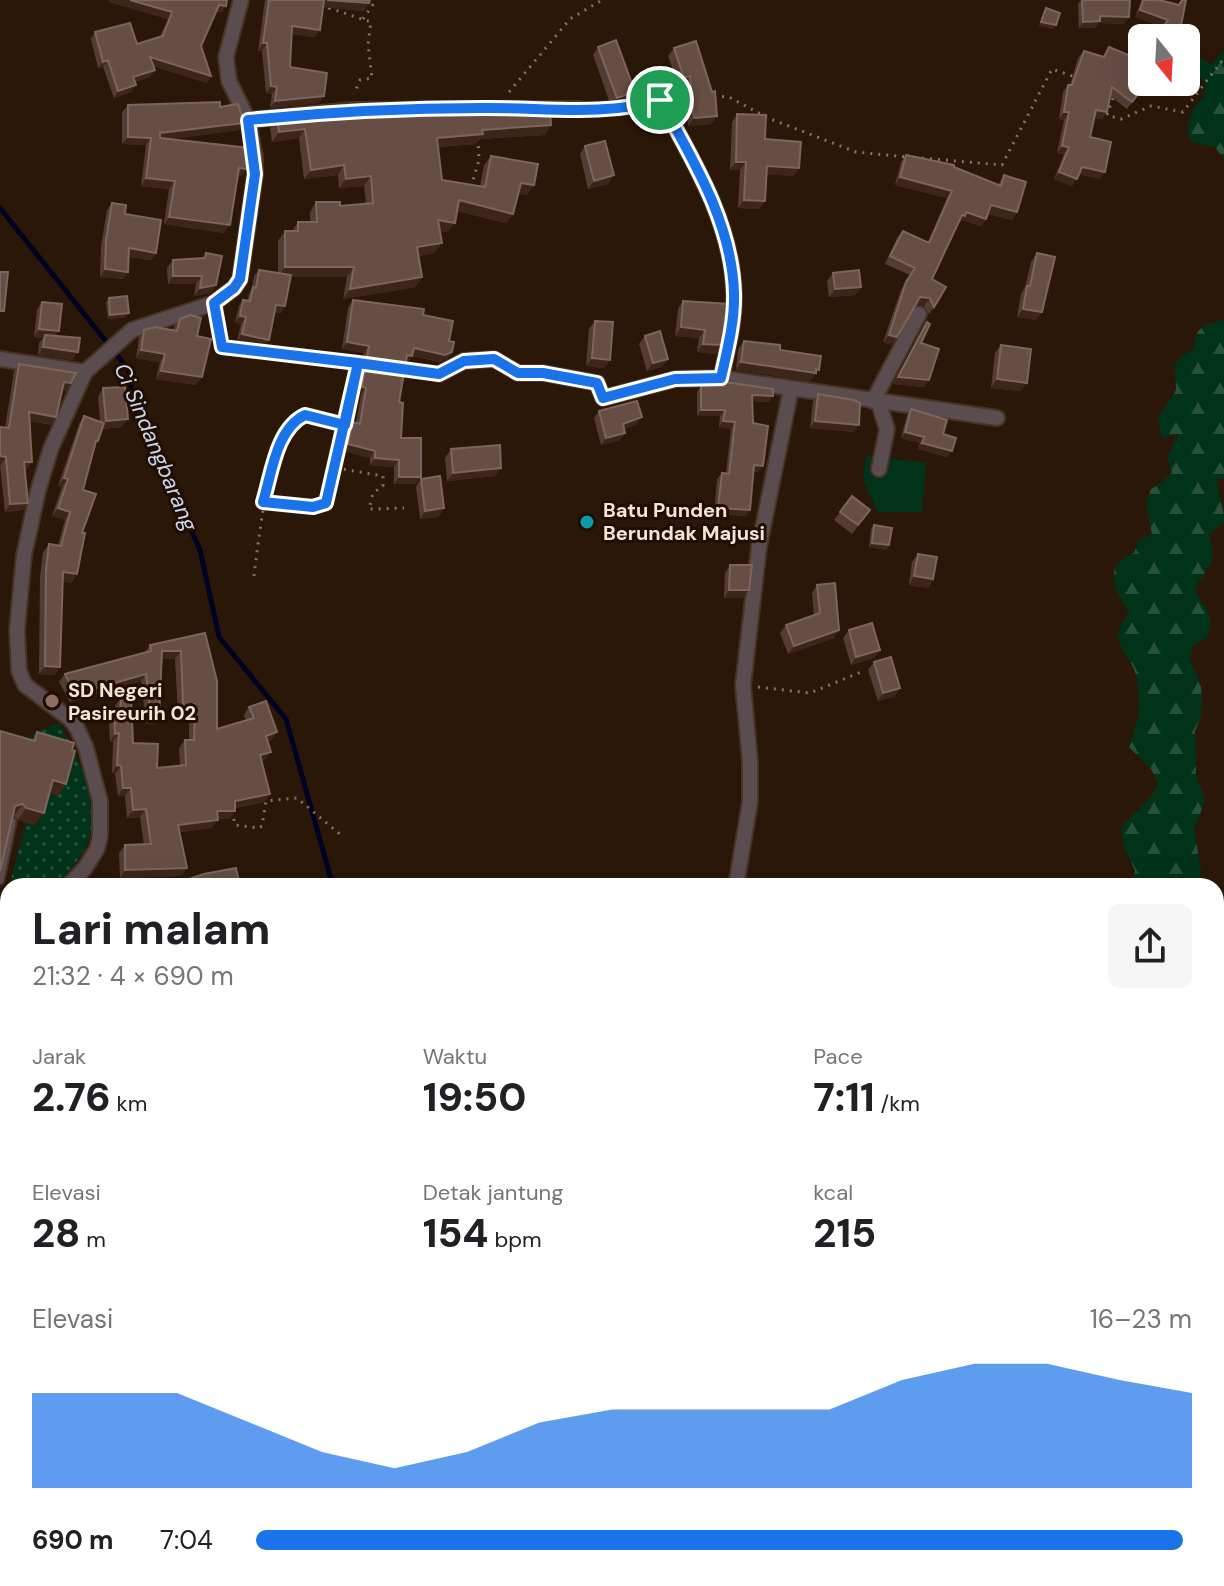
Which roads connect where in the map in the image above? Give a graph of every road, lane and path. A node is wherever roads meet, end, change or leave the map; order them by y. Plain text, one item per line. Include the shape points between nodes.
1 (241, 0) edge
2 (330, 0) edge
3 (376, 0) edge
4 (602, 0) edge
5 (363, 19) junction
6 (1224, 63) edge
7 (1078, 78) edge
8 (1116, 91) edge
9 (714, 96) edge
10 (660, 100) joint
11 (478, 108) junction
12 (497, 108) junction
13 (580, 109) joint
14 (352, 110) junction
15 (248, 120) junction
16 (471, 187) edge
17 (214, 303) junction
18 (919, 314) edge
19 (0, 359) edge
20 (358, 363) junction
21 (372, 365) edge
22 (89, 369) junction
23 (399, 369) edge
24 (439, 374) joint
25 (721, 378) junction
26 (791, 389) junction
27 (875, 401) junction
28 (997, 418) dead end
29 (345, 425) junction
30 (360, 427) edge
31 (336, 468) junction
32 (879, 469) dead end
33 (263, 502) junction
34 (404, 508) dead end
35 (254, 576) dead end
36 (861, 672) dead end
37 (743, 685) junction
38 (232, 807) edge
39 (12, 822) edge
40 (342, 836) dead end
41 (0, 878) edge
42 (76, 878) edge
43 (737, 878) edge

1 - 15 street via 226,57 229,81
2 - 5 path via 329,8
3 - 5 path
4 - 12 path via 570,19
5 - 14 path via 371,22 372,78 360,80
6 - 8 path via 1183,112 1151,106 1121,119 1107,115
7 - 9 path via 1052,69 1002,165 856,152 729,97
10 - 13 path via 635,108
10 - 25 street via 706,187 733,268 735,297
11 - 12 street
11 - 14 street
11 - 16 path via 479,160
12 - 13 street
14 - 15 street
15 - 17 street via 255,174 240,279
17 - 20 path via 222,347
17 - 22 street via 139,326
18 - 27 street
19 - 22 street
20 - 21 path
20 - 29 path
22 - 42 street via 51,448 38,491 24,555 17,630 25,685 77,728 95,777 101,823 97,849
23 - 24 path
24 - 25 street via 464,361 494,359 518,373 597,383 603,398 675,379
25 - 26 street
26 - 27 street
26 - 37 street via 759,547
27 - 28 street
27 - 32 street via 887,429
29 - 30 path
29 - 31 path
29 - 33 path via 305,415 294,421 285,432
31 - 33 path via 321,506
31 - 34 path via 383,476 369,509
33 - 35 path
36 - 37 path via 810,693
37 - 43 street via 750,802
38 - 40 path via 233,824 259,828 266,801 297,798
39 - 41 lane

